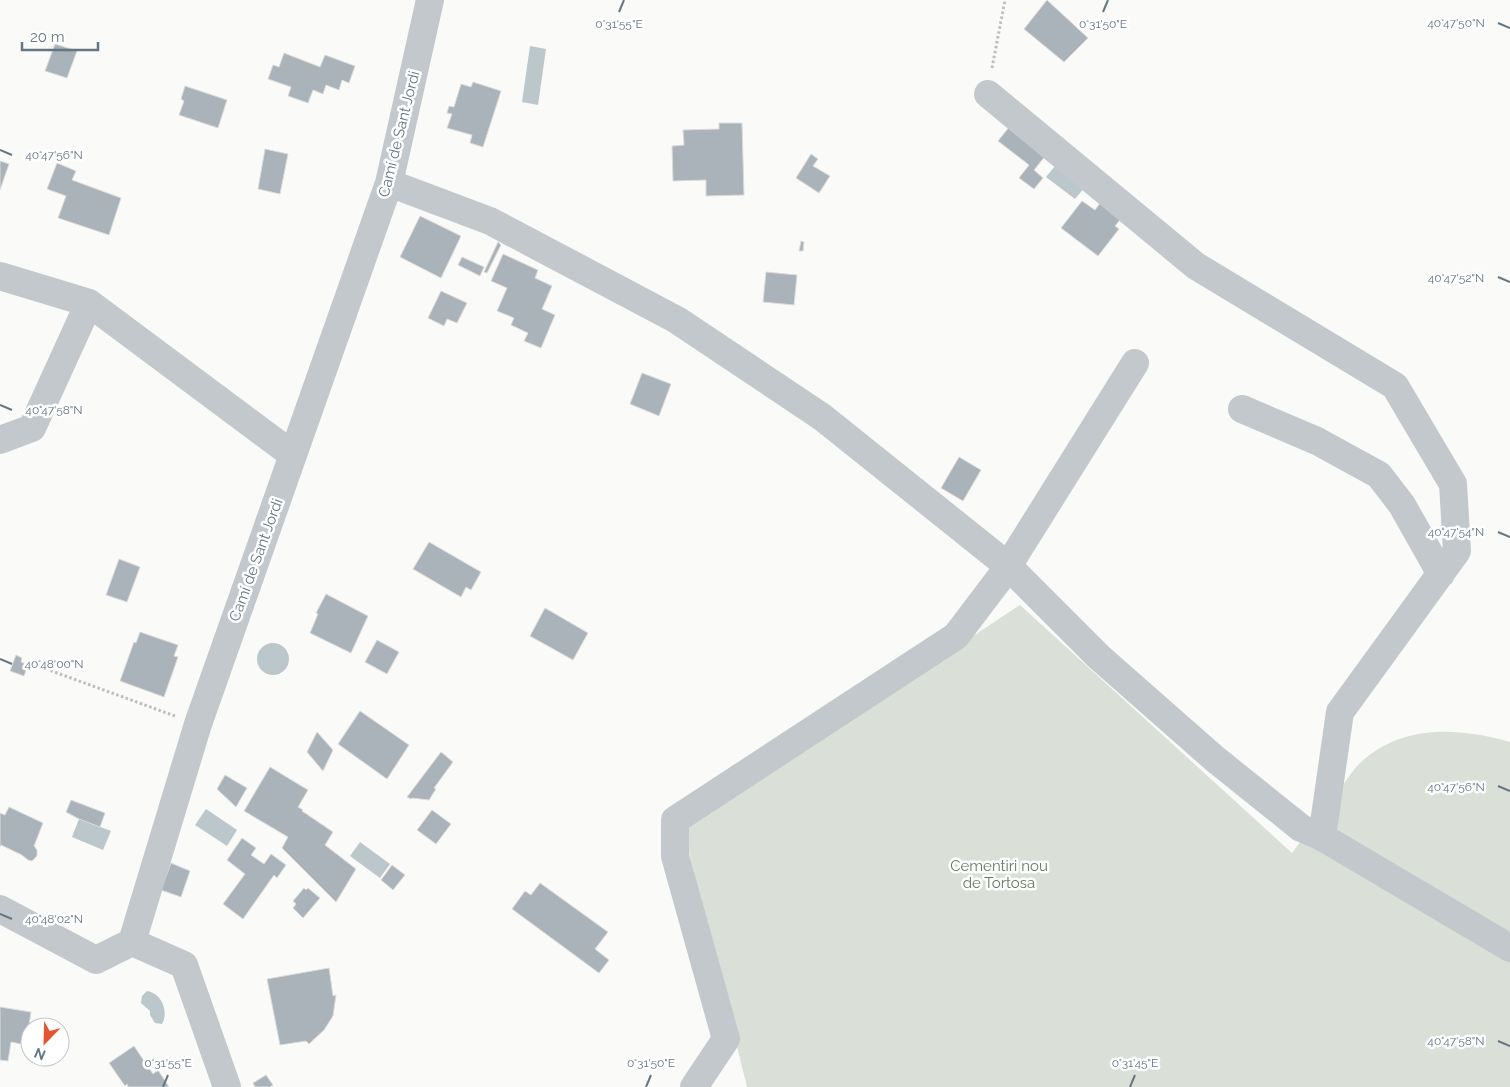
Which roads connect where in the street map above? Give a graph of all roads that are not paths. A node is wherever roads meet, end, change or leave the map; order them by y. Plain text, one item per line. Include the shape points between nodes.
1 (430, 0) edge
2 (988, 94) road end
3 (390, 183) junction
4 (0, 276) edge
5 (89, 303) junction
6 (1135, 363) dead end
7 (1242, 409) dead end
8 (0, 440) edge
9 (294, 455) junction
10 (1008, 565) junction
11 (1441, 574) junction
12 (1322, 837) junction
13 (0, 908) edge
14 (132, 942) junction
15 (1510, 948) edge
16 (227, 1087) edge
17 (694, 1087) edge

1 - 3 street, Camí de Sant Jordi
2 - 11 street via 1196,266 1395,386 1453,484 1457,551
3 - 9 street, Camí de Sant Jordi
3 - 10 street via 490,222 677,320 822,417
4 - 5 street
5 - 8 street via 32,428
5 - 9 street
6 - 10 street
7 - 11 street via 1317,441 1379,475 1402,505
9 - 14 street, Camí de Sant Jordi via 198,724
10 - 12 street via 1099,657 1215,759 1301,828
10 - 17 street via 956,636 676,820 675,856 726,1039
11 - 12 street via 1340,712
12 - 15 street
13 - 14 street via 96,960
14 - 16 street via 184,965

